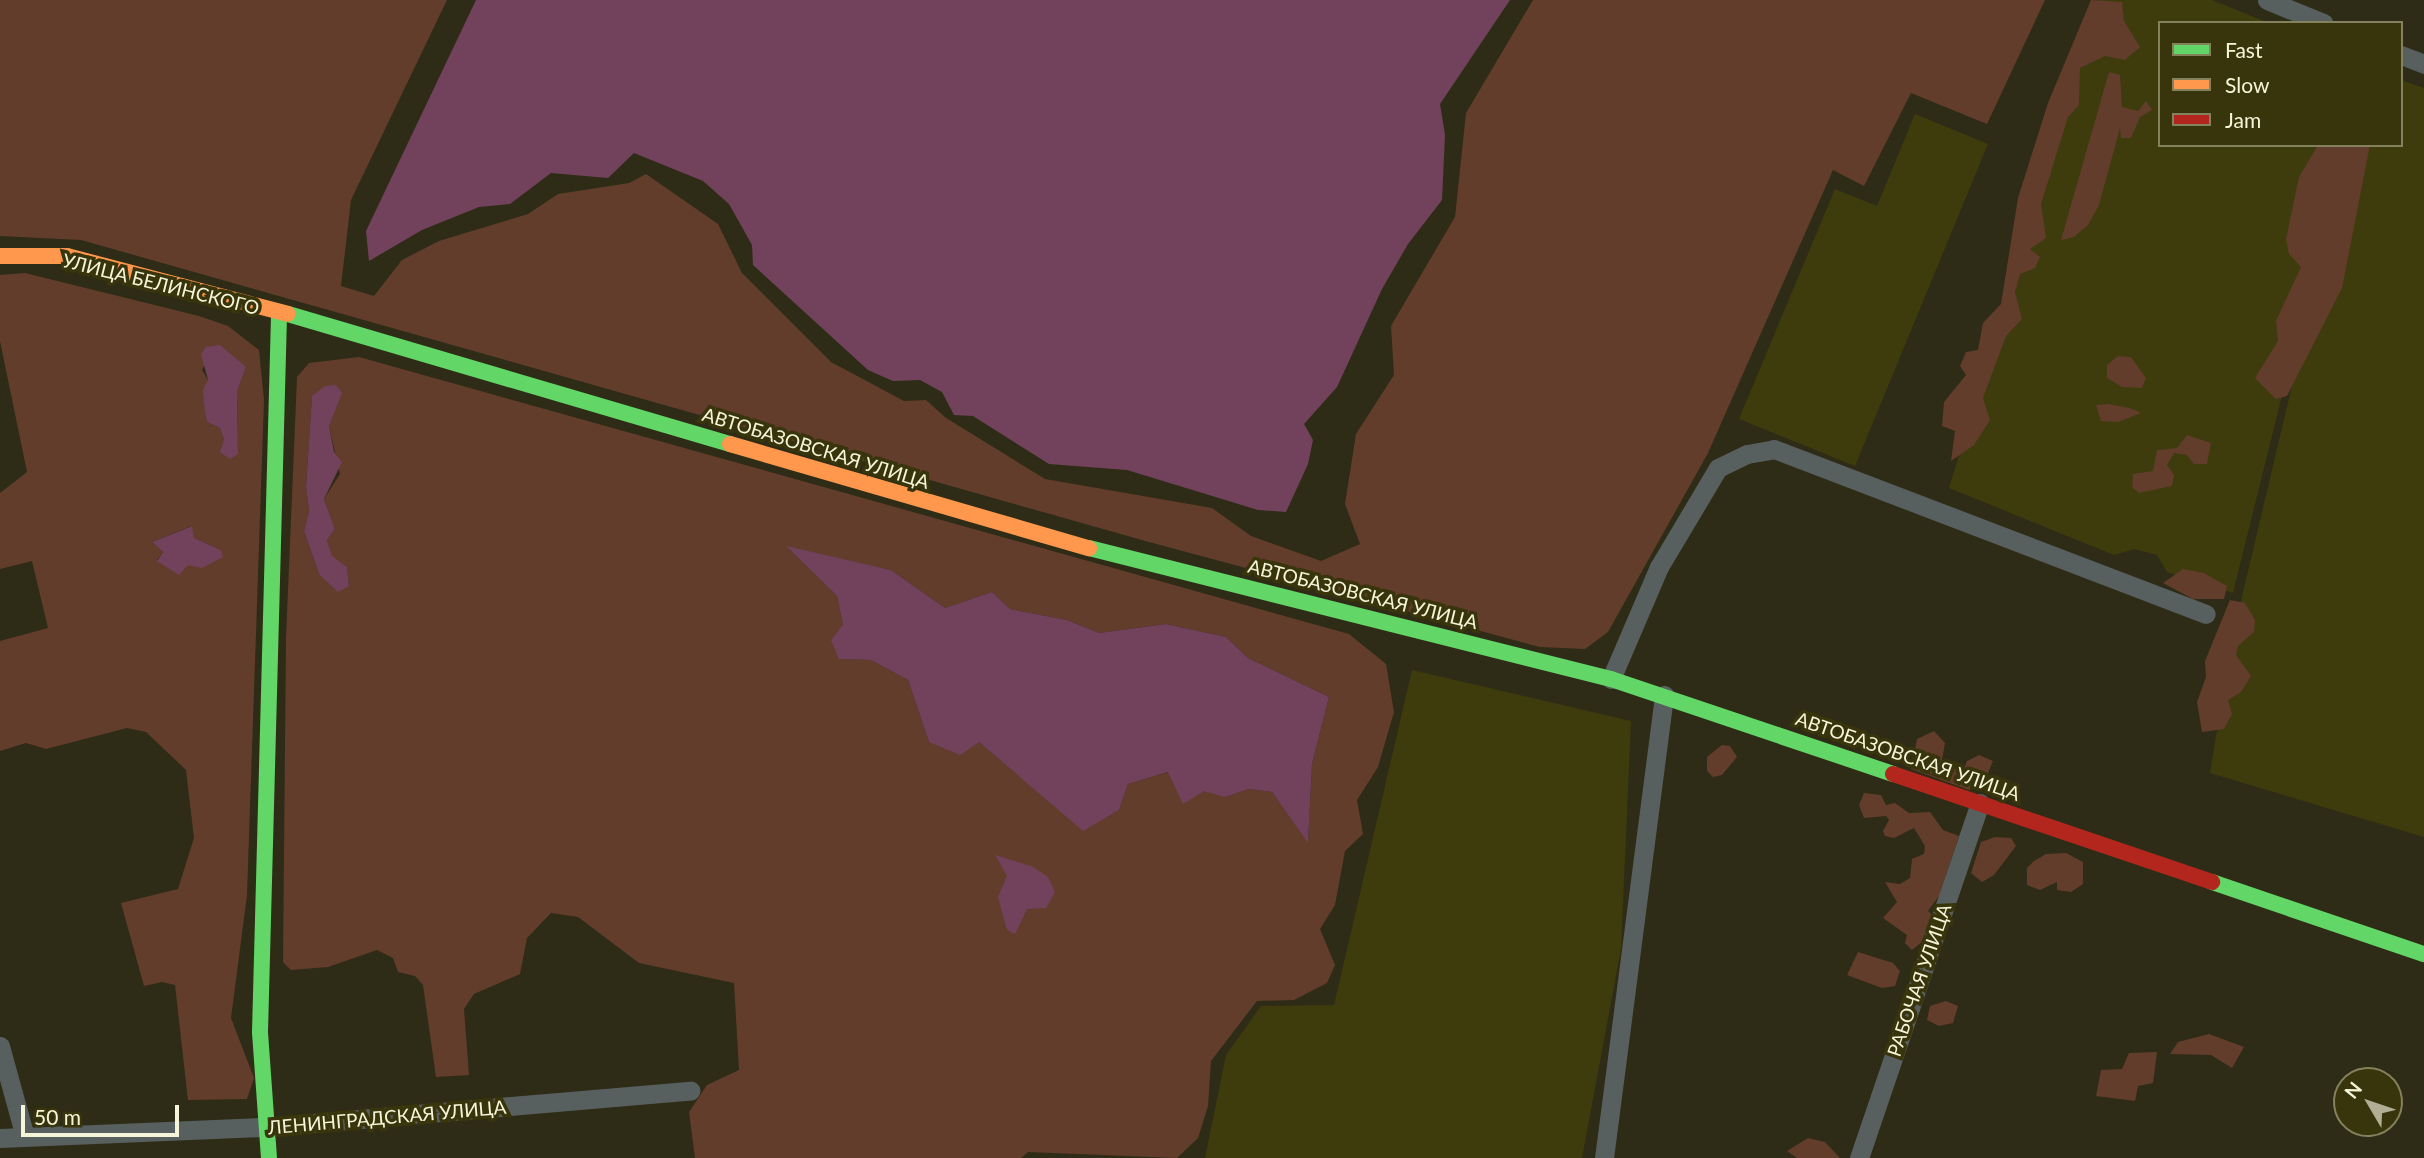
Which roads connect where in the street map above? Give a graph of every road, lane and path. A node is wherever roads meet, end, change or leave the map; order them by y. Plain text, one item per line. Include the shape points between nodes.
1 (2267, 0) edge
2 (2318, 21) edge
3 (2403, 56) edge
4 (2424, 64) edge
5 (0, 256) edge
6 (279, 314) junction
7 (2205, 614) dead end
8 (1611, 679) junction
9 (1664, 695) junction
10 (1980, 803) junction
11 (2424, 954) edge
12 (0, 1046) edge
13 (690, 1091) dead end
14 (266, 1127) junction
15 (25, 1137) junction
16 (0, 1138) edge
17 (269, 1158) edge
18 (1604, 1158) edge
19 (1859, 1158) edge

1 - 2 street
3 - 4 street
5 - 6 street, УЛИЦА БЕЛИНСКОГО via 67,256
6 - 8 street, АВТОБАЗОВСКАЯ УЛИЦА via 374,337 999,525
6 - 14 street via 260,1032
7 - 8 street via 1774,449 1747,454 1718,468 1659,567
8 - 9 street, АВТОБАЗОВСКАЯ УЛИЦА
9 - 10 street, АВТОБАЗОВСКАЯ УЛИЦА
9 - 18 street
10 - 11 street, АВТОБАЗОВСКАЯ УЛИЦА
10 - 19 street, РАБОЧАЯ УЛИЦА
12 - 15 street
13 - 14 street, ЛЕНИНГРАДСКАЯ УЛИЦА
14 - 15 street, ЛЕНИНГРАДСКАЯ УЛИЦА
14 - 17 street
15 - 16 street, ЛЕНИНГРАДСКАЯ УЛИЦА

